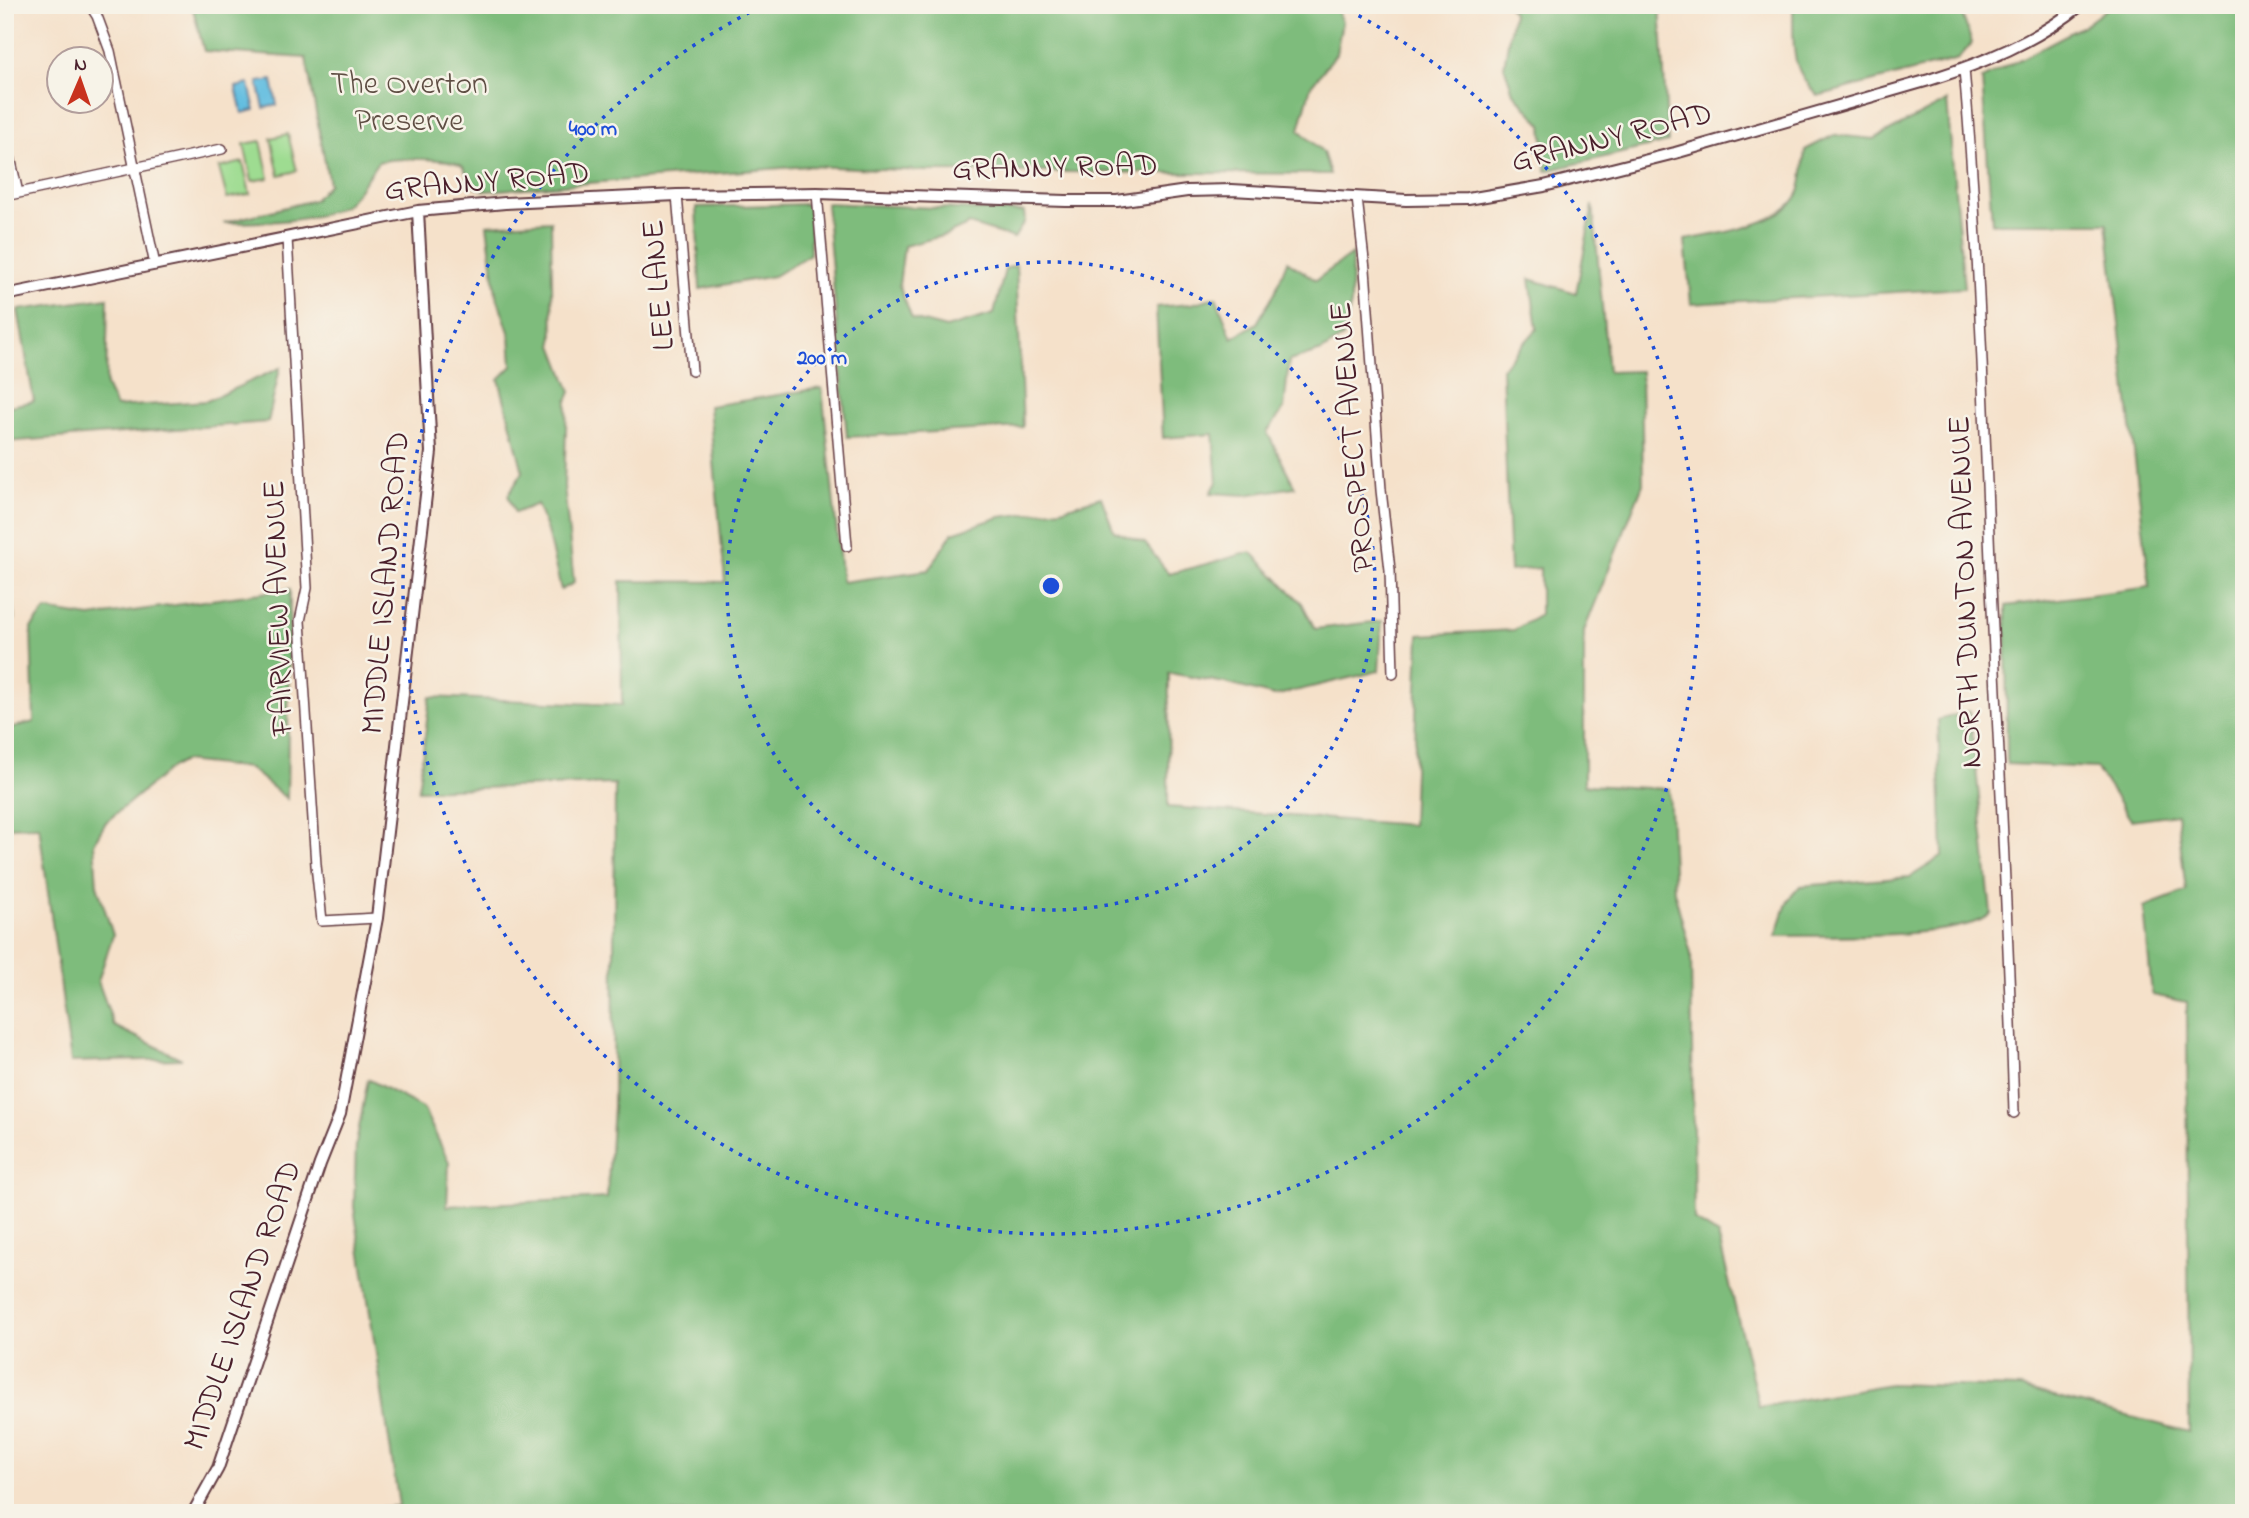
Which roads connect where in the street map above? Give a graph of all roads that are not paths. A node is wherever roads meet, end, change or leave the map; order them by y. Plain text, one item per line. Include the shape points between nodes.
1 (89, 5) edge
2 (2081, 5) edge
3 (1964, 69) junction
4 (5, 134) edge
5 (222, 149) dead end
6 (135, 166) junction
7 (18, 193) junction
8 (817, 193) junction
9 (5, 195) edge
10 (677, 195) junction
11 (1357, 198) junction
12 (418, 211) junction
13 (287, 238) junction
14 (155, 265) junction
15 (5, 295) edge
16 (692, 371) dead end
17 (847, 546) dead end
18 (1393, 674) dead end
19 (377, 918) junction
20 (2014, 1113) dead end
21 (193, 1513) edge

1 - 6 street via 110,51
2 - 3 street, GRANNY ROAD via 2060,22
3 - 11 street, GRANNY ROAD via 1544,186 1468,199
3 - 20 street, NORTH DUNTON AVENUE via 1979,301
4 - 7 street
5 - 6 street
6 - 7 street
6 - 14 street
7 - 9 street
8 - 10 street, GRANNY ROAD
8 - 11 street, GRANNY ROAD via 1116,201 1232,190
8 - 17 street
10 - 12 street, GRANNY ROAD
10 - 16 street, LEE LANE
11 - 18 street, PROSPECT AVENUE via 1390,570
12 - 13 street, GRANNY ROAD
12 - 19 street, MIDDLE ISLAND ROAD via 430,452
13 - 14 street, GRANNY ROAD
13 - 19 street, FAIRVIEW AVENUE via 307,589 300,621 321,921
14 - 15 street, GRANNY ROAD
19 - 21 street, MIDDLE ISLAND ROAD via 340,1115 218,1468

